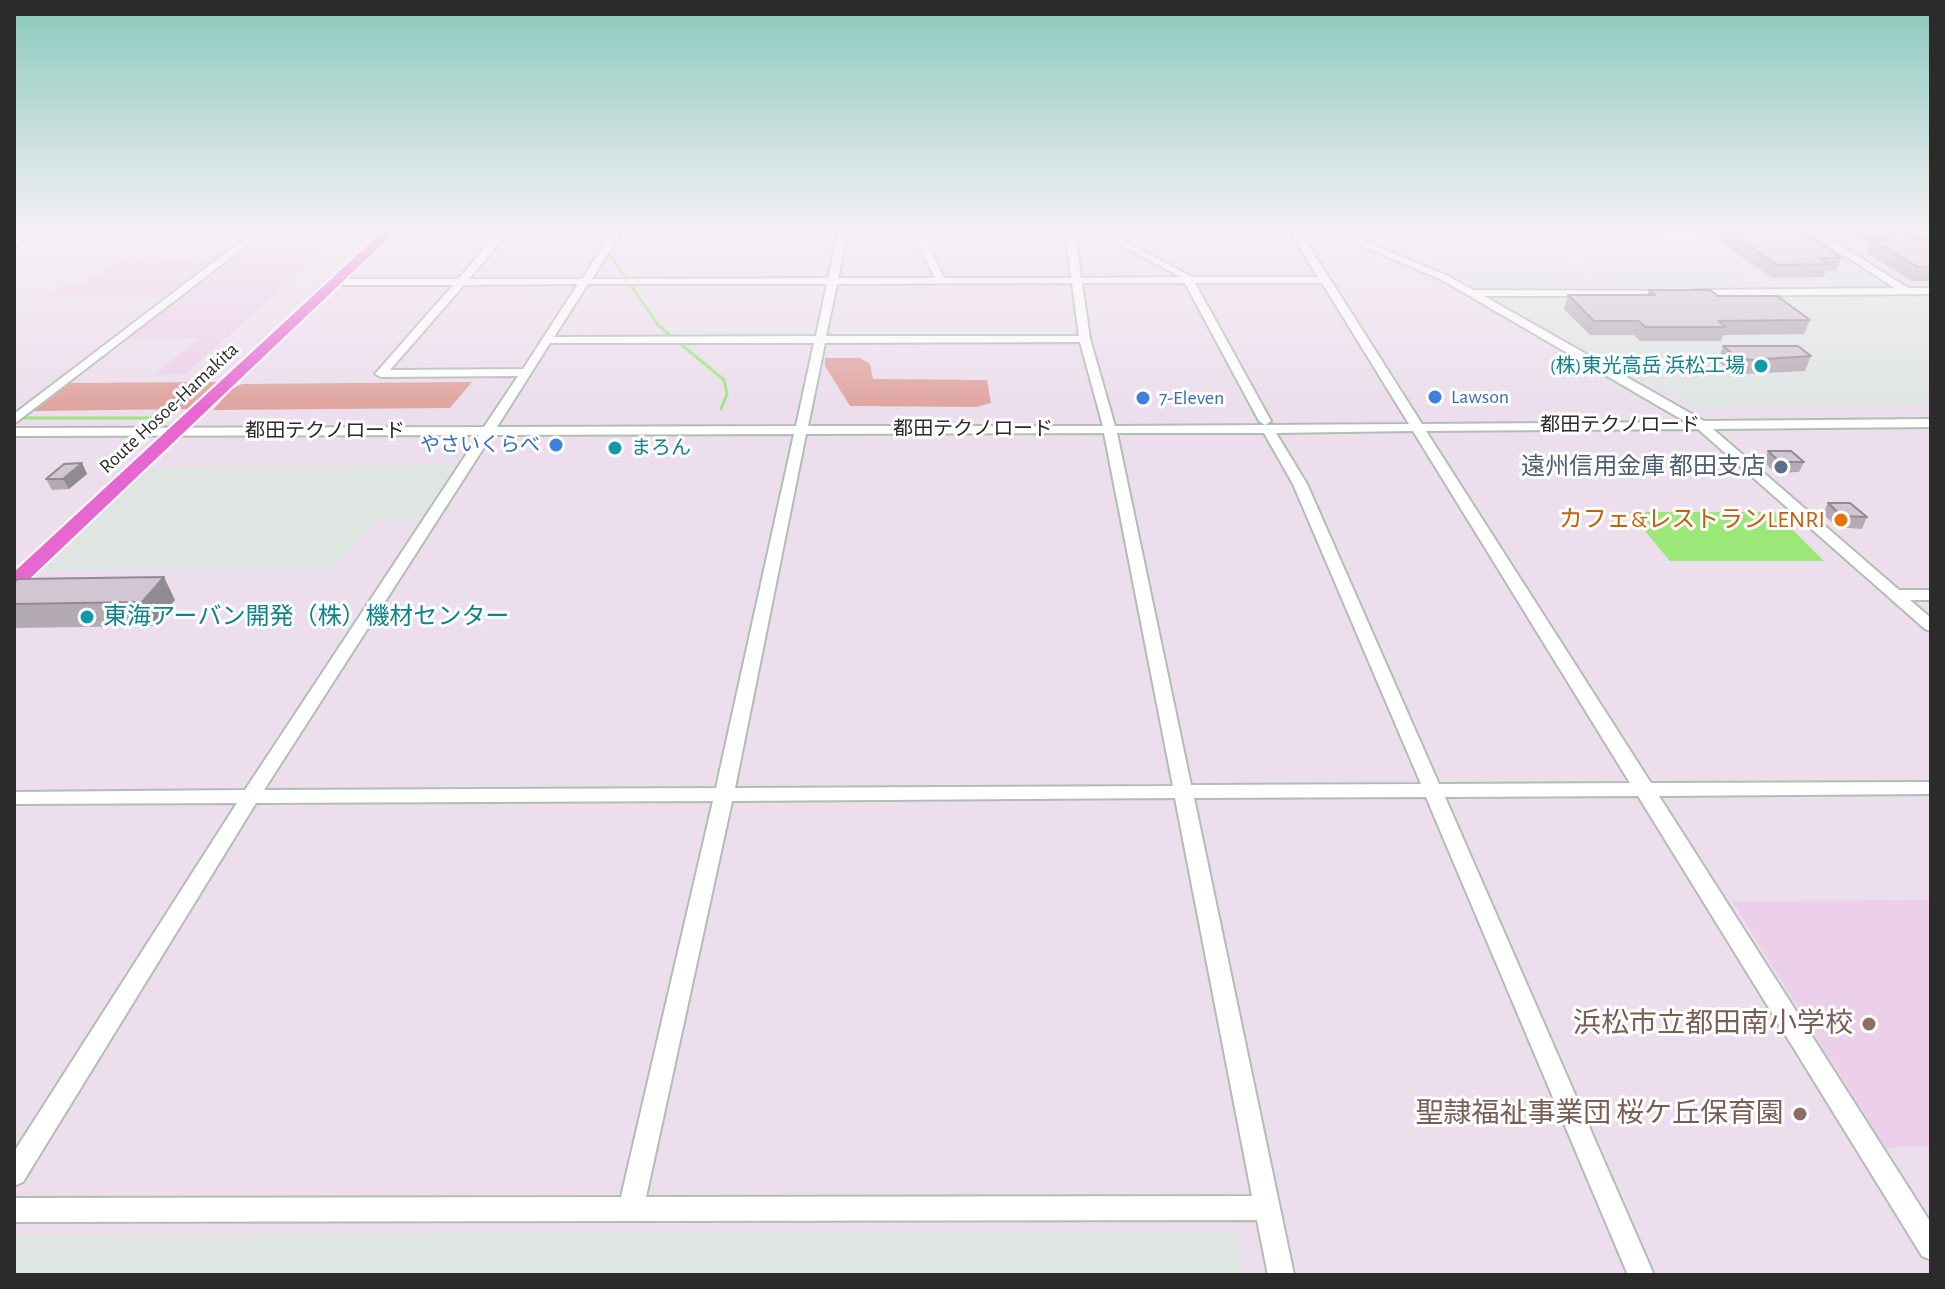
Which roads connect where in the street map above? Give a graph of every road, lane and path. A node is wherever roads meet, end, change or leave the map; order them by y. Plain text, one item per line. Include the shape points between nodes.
1 (181, 292) edge
2 (326, 292) edge
3 (452, 292) edge
4 (578, 292) edge
5 (831, 292) edge
6 (1078, 292) edge
7 (1196, 292) edge
8 (1330, 292) edge
9 (1654, 292) edge
10 (1469, 293) joint
11 (820, 339) junction
12 (1085, 339) junction
13 (547, 340) junction
14 (525, 372) junction
15 (1931, 415) edge
16 (1694, 421) junction
17 (14, 422) edge
18 (1417, 423) junction
19 (1931, 423) edge
20 (802, 425) junction
21 (1109, 425) junction
22 (1267, 425) junction
23 (490, 426) junction
24 (179, 428) junction
25 (14, 432) edge
26 (14, 583) edge
27 (1895, 595) junction
28 (1931, 595) edge
29 (1931, 626) edge
30 (1931, 788) edge
31 (1644, 790) junction
32 (1183, 792) junction
33 (1431, 792) junction
34 (724, 794) junction
35 (251, 796) junction
36 (14, 798) edge
37 (14, 1174) edge
38 (631, 1207) junction
39 (1267, 1208) junction
40 (14, 1210) edge
41 (1931, 1247) edge
42 (1281, 1275) edge
43 (1641, 1275) edge

1 - 17 street
2 - 24 main road, Route Hosoe-Hamakita
3 - 14 street via 381,374
4 - 13 street
5 - 11 street
6 - 12 street
7 - 22 street
8 - 18 street
9 - 10 street
10 - 16 street
11 - 12 street
11 - 13 street
11 - 20 street
12 - 21 street
13 - 14 street
14 - 23 street
15 - 16 street, 都田テクノロード
16 - 18 street, 都田テクノロード
16 - 19 street, 都田テクノロード
16 - 27 street
17 - 24 street, 都田テクノロード
18 - 22 street, 都田テクノロード
18 - 31 street
20 - 21 street, 都田テクノロード
20 - 23 street, 都田テクノロード
20 - 34 street
21 - 22 street, 都田テクノロード
21 - 32 street
22 - 33 street via 1300,484
23 - 24 street, 都田テクノロード
23 - 35 street
24 - 25 street, 都田テクノロード
24 - 26 main road, Route Hosoe-Hamakita
27 - 28 street
27 - 29 street
30 - 31 street
31 - 33 street
31 - 41 street
32 - 33 street
32 - 34 street
32 - 39 street
33 - 43 street
34 - 35 street
34 - 38 street
35 - 36 street
35 - 37 street
38 - 39 street
38 - 40 street
39 - 42 street

